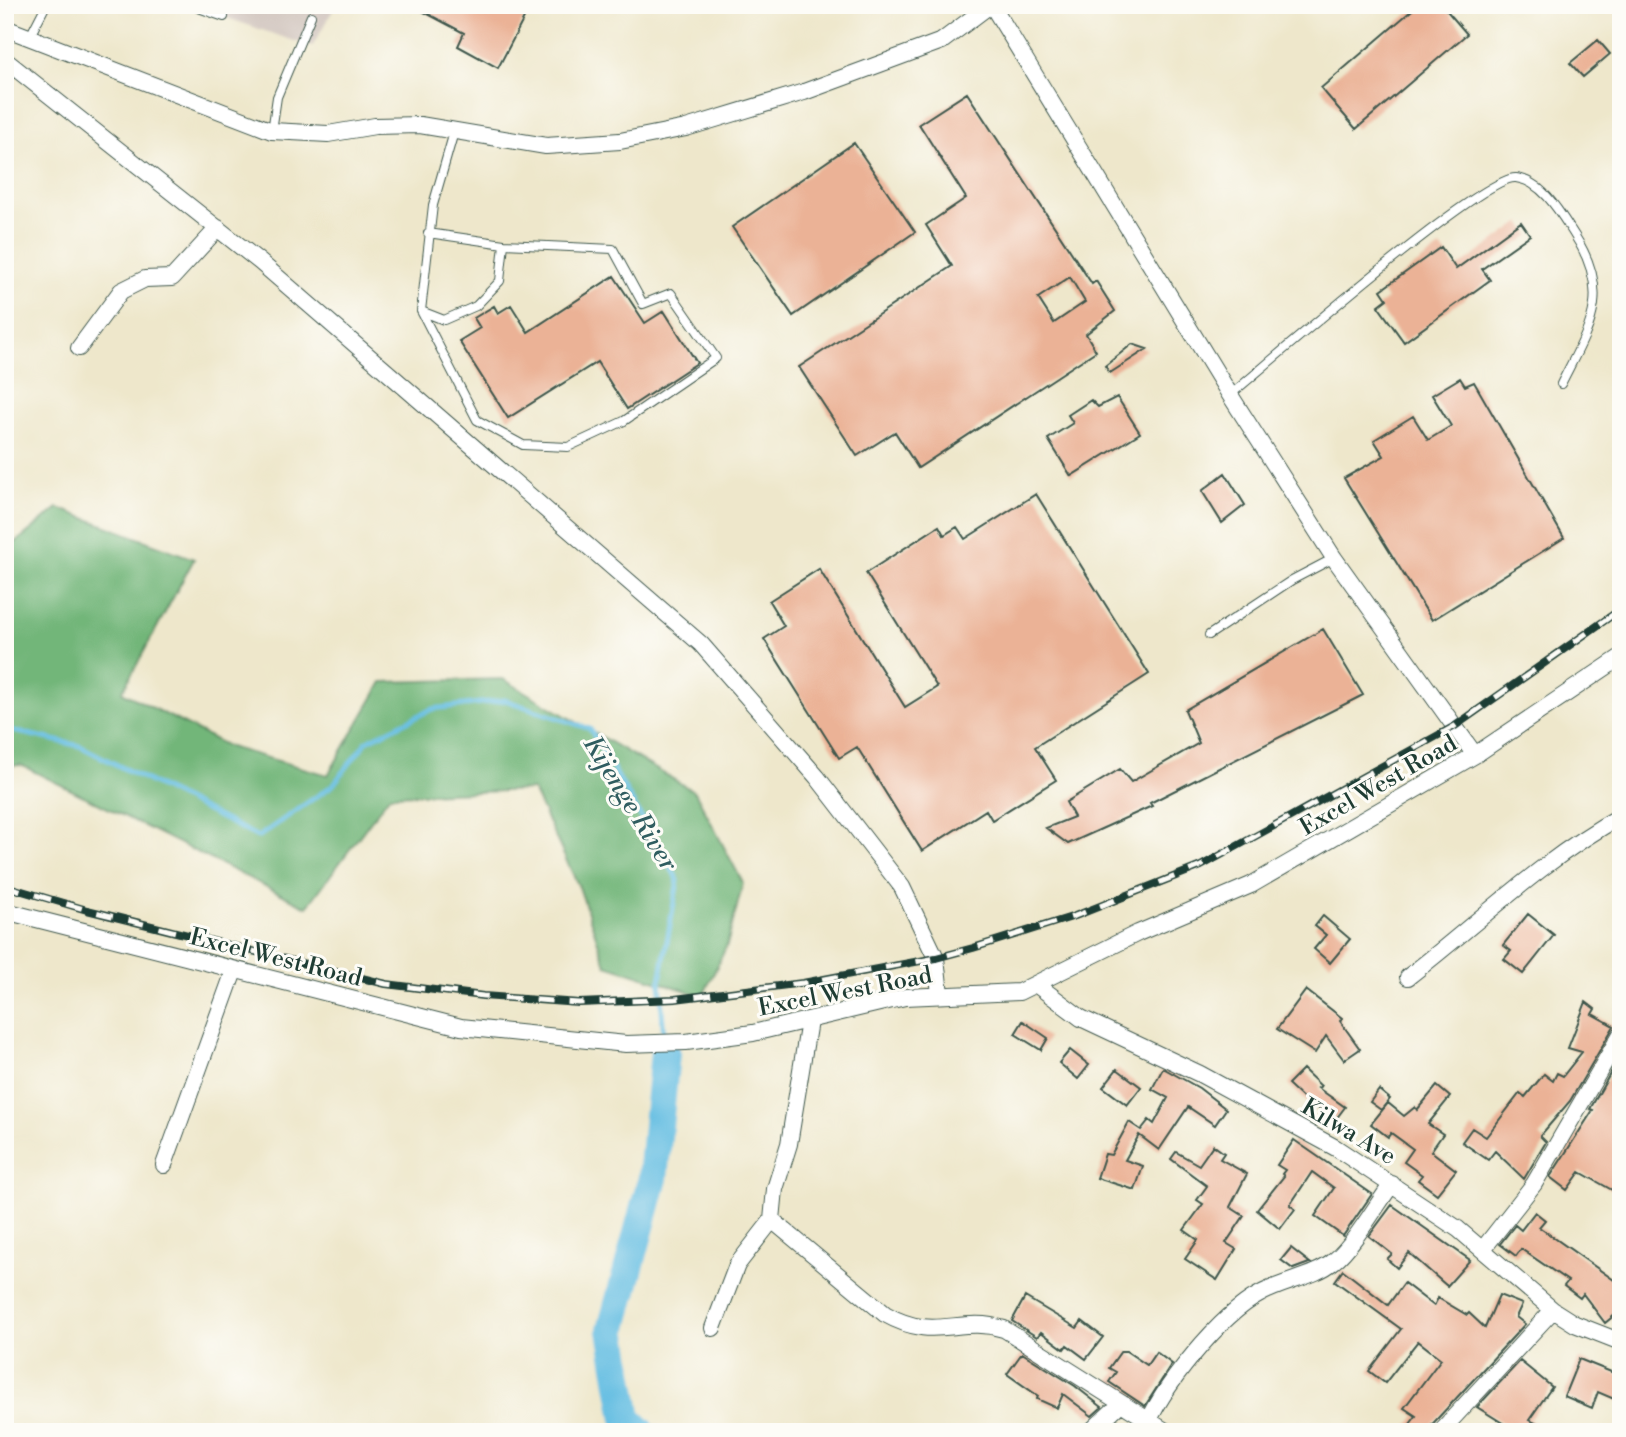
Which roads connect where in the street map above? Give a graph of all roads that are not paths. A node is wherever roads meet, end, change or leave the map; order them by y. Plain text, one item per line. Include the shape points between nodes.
1 (46, 5) edge
2 (190, 5) edge
3 (991, 5) edge
4 (311, 16) dead end
5 (224, 18) dead end
6 (5, 28) edge
7 (29, 38) junction
8 (5, 60) edge
9 (272, 131) junction
10 (454, 132) junction
11 (218, 228) junction
12 (428, 233) junction
13 (504, 244) junction
14 (421, 311) junction
15 (79, 348) dead end
16 (1561, 384) dead end
17 (1230, 395) junction
18 (1334, 558) junction
19 (1209, 635) dead end
20 (1621, 657) edge
21 (1475, 755) junction
22 (1621, 816) edge
23 (5, 911) edge
24 (234, 971) junction
25 (1408, 977) dead end
26 (1037, 985) junction
27 (940, 993) junction
28 (809, 1021) junction
29 (1621, 1034) edge
30 (164, 1165) dead end
31 (1392, 1184) junction
32 (772, 1220) junction
33 (1483, 1249) junction
34 (1553, 1310) junction
35 (713, 1328) dead end
36 (1621, 1342) edge
37 (1121, 1403) junction
38 (1146, 1426) edge
39 (1090, 1432) edge
40 (1167, 1432) edge
41 (1440, 1432) edge

1 - 7 lane
2 - 5 lane
3 - 10 street via 942,41 686,128 620,141 546,146
3 - 17 street
4 - 9 lane via 277,97
6 - 7 street
7 - 9 street
8 - 11 street
9 - 10 street via 328,134 420,125
10 - 12 lane
11 - 15 street via 172,278 145,279 121,291
11 - 27 street via 701,644 867,839 902,887 936,958
12 - 13 lane
12 - 14 lane
13 - 14 lane via 500,281 477,306 444,320
13 - 14 lane via 613,249 643,304 671,293 716,358 624,421 568,447 523,445 477,420
16 - 17 lane via 1592,322 1594,287 1587,256 1552,203 1535,185 1516,177 1500,180 1454,211
17 - 18 street
18 - 19 lane
18 - 21 street
20 - 21 street, Excel West Road
21 - 26 street, Excel West Road via 1251,885 1138,933
22 - 25 street via 1535,874
23 - 24 street, Excel West Road
24 - 28 street, Excel West Road via 461,1027 625,1044 687,1042
24 - 30 street
26 - 27 street, Excel West Road via 998,994
26 - 31 street, Kilwa Ave via 1081,1018 1200,1074
27 - 28 street, Excel West Road
28 - 32 street
29 - 33 street via 1534,1184
31 - 33 street, Kilwa Ave
31 - 38 street via 1336,1260 1258,1294 1219,1325
32 - 35 street via 737,1265
32 - 37 street via 902,1324 937,1330 975,1325 1004,1329
33 - 34 street, Kilwa Ave
34 - 36 street, Kilwa Ave
34 - 41 street
37 - 38 street
37 - 39 street
38 - 40 street

